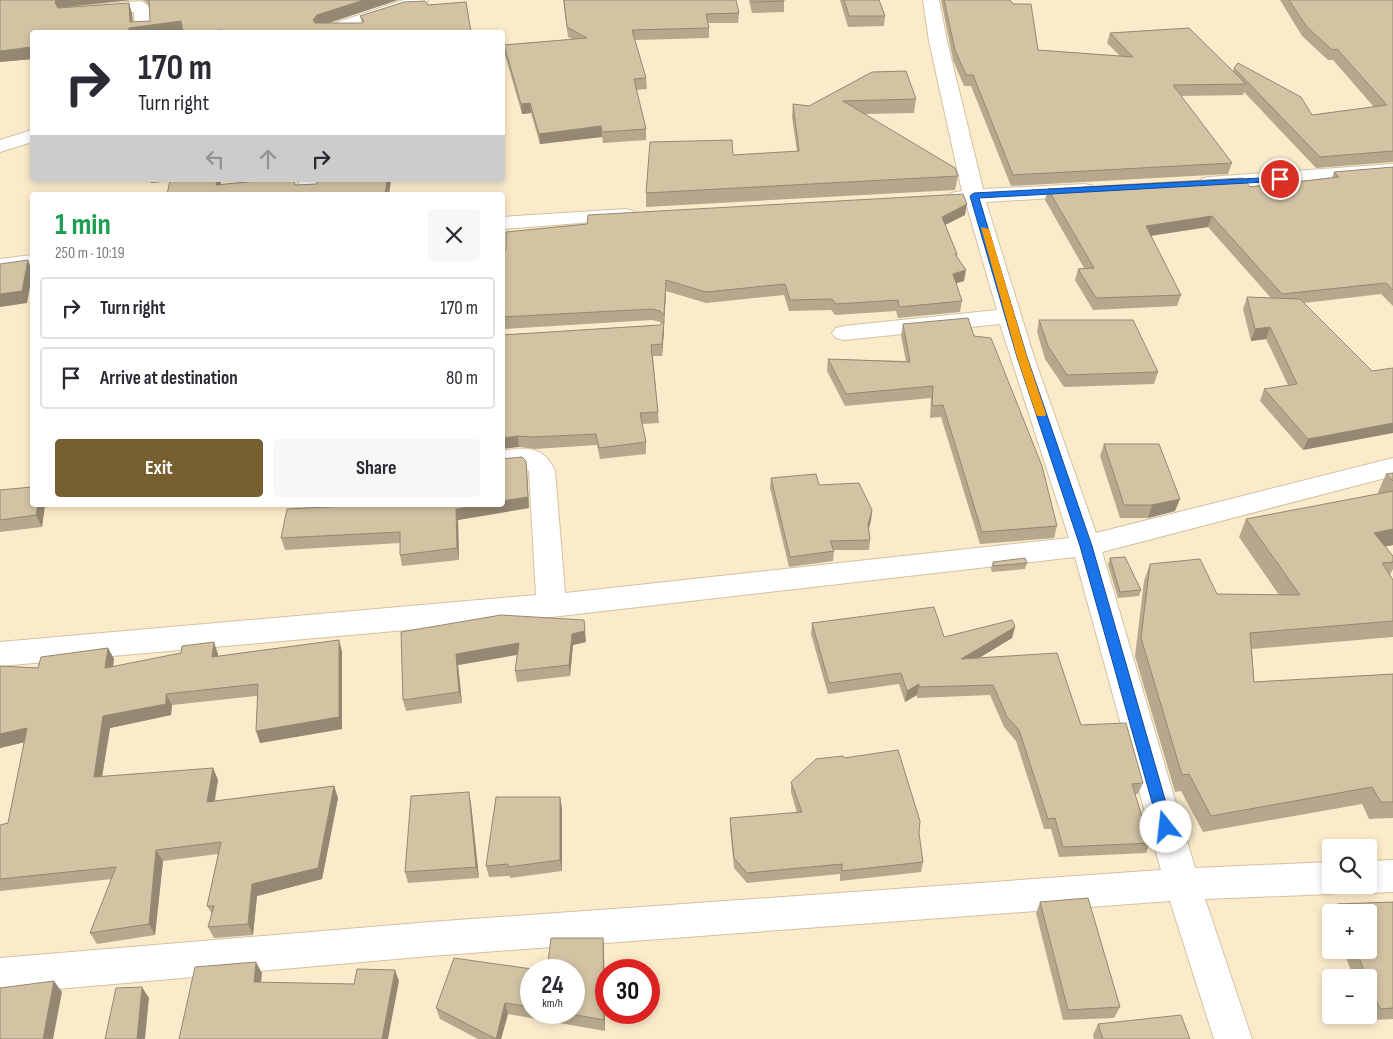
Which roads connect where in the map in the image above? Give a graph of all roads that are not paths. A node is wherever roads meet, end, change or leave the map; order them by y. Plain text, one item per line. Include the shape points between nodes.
1 (420, 0) edge
2 (931, 0) edge
3 (77, 12) edge
4 (352, 28) edge
5 (143, 30) edge
6 (339, 30) edge
7 (30, 137) edge
8 (0, 146) edge
9 (1393, 170) edge
10 (1190, 184) edge
11 (1105, 188) edge
12 (974, 196) junction
13 (938, 198) edge
14 (649, 214) edge
15 (505, 223) edge
16 (30, 262) edge
17 (0, 266) edge
18 (1010, 316) junction
19 (844, 333) dead end
20 (505, 460) edge
21 (1393, 467) edge
22 (1086, 546) junction
23 (551, 606) junction
24 (0, 654) edge
25 (1393, 876) edge
26 (1377, 877) edge
27 (1322, 878) edge
28 (1182, 884) junction
29 (0, 976) edge
30 (1233, 1039) edge

1 - 4 main road
2 - 12 main road
3 - 5 main road via 140,6
4 - 6 main road
7 - 8 main road
9 - 10 main road
11 - 12 main road
12 - 13 main road
12 - 18 main road
14 - 15 main road
16 - 17 main road
18 - 19 main road
18 - 22 main road
20 - 23 main road via 528,457 540,463
21 - 22 main road
22 - 23 main road
22 - 28 main road
23 - 24 main road
25 - 26 main road
27 - 28 main road
28 - 29 main road via 430,939
28 - 30 main road

